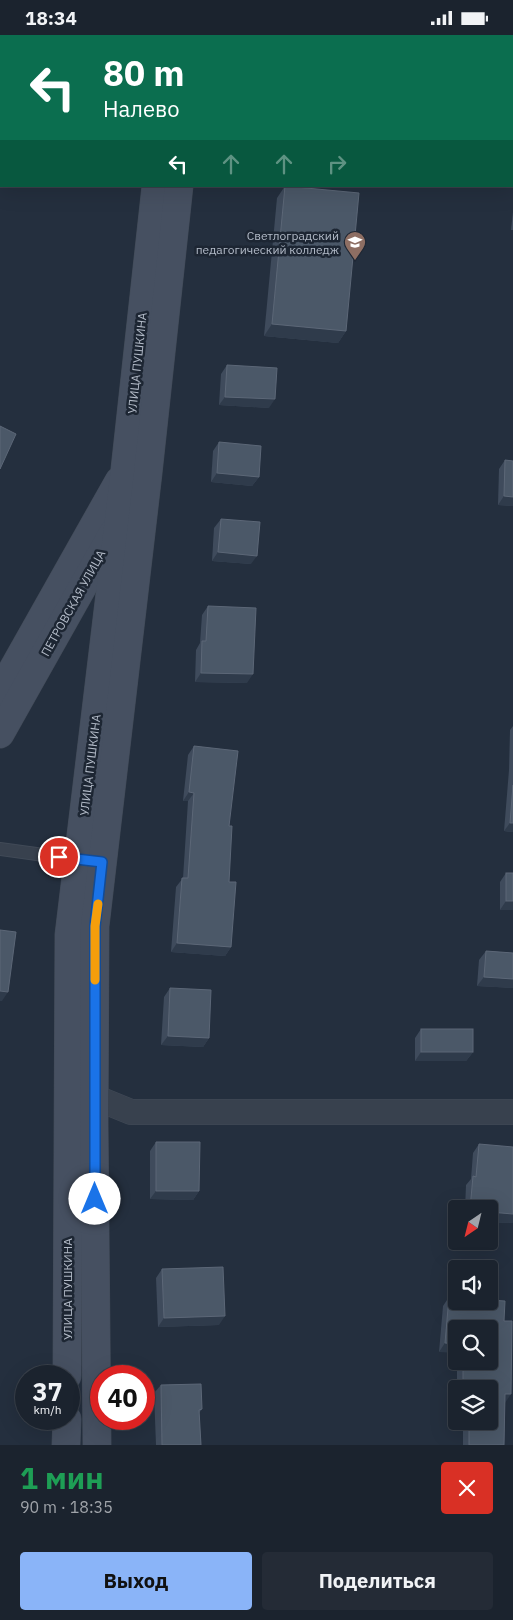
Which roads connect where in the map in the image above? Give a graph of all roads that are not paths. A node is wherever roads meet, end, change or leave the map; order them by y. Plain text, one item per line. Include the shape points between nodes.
1 (156, 187) edge
2 (179, 187) edge
3 (137, 471) junction
4 (119, 523) junction
5 (0, 692) edge
6 (0, 734) edge
7 (0, 849) edge
8 (90, 861) junction
9 (69, 1086) junction
10 (94, 1097) junction
11 (513, 1112) edge
12 (67, 1365) edge
13 (67, 1430) edge
14 (66, 1445) edge
15 (97, 1445) edge

1 - 3 street, УЛИЦА ПУШКИНА
2 - 3 street
3 - 4 street, УЛИЦА ПУШКИНА
3 - 5 street
3 - 8 street, УЛИЦА ПУШКИНА
4 - 6 street, ПЕТРОВСКАЯ УЛИЦА
4 - 8 street, УЛИЦА ПУШКИНА
7 - 8 lane
8 - 9 street, УЛИЦА ПУШКИНА via 70,935
8 - 10 street, УЛИЦА ПУШКИНА via 95,926
9 - 10 street
9 - 12 street, УЛИЦА ПУШКИНА
10 - 11 street via 131,1112
10 - 15 street, УЛИЦА ПУШКИНА
13 - 14 street

